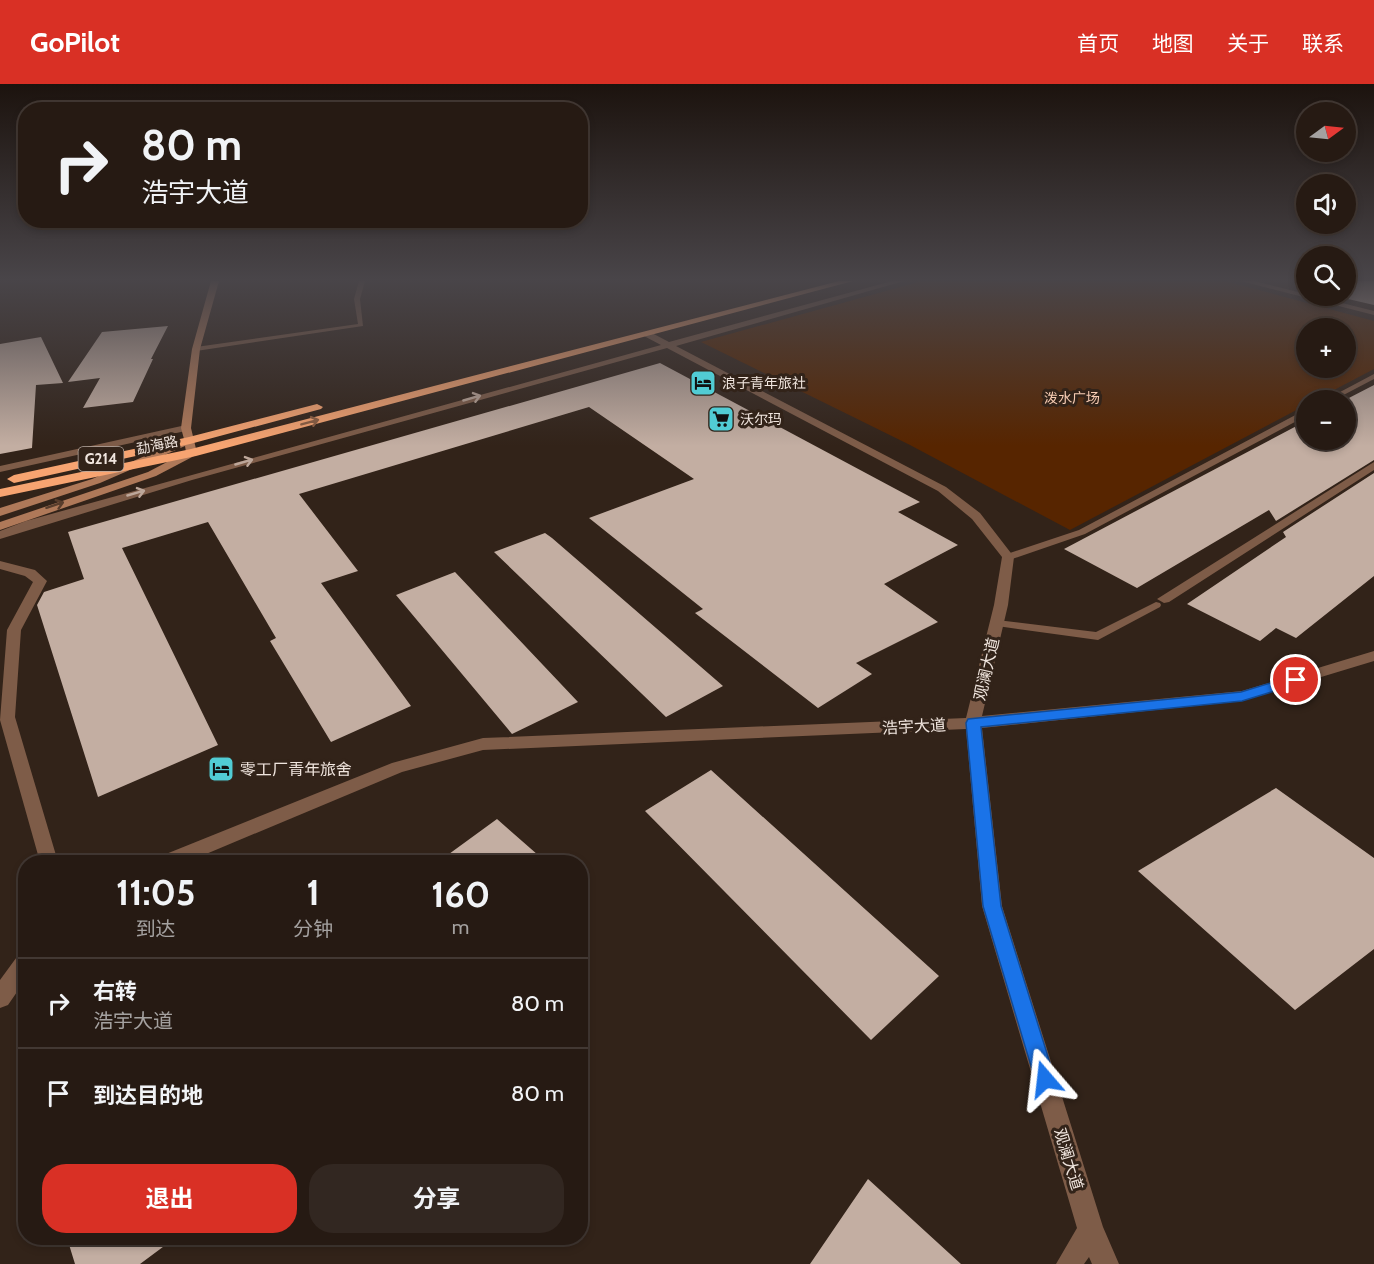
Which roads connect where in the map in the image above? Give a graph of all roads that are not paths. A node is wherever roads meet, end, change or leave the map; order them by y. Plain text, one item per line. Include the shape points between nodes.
1 (200, 336) edge
2 (285, 336) edge
3 (594, 336) edge
4 (639, 336) edge
5 (651, 336) edge
6 (695, 336) edge
7 (665, 344) junction
8 (196, 349) junction
9 (496, 361) dead end
10 (1374, 376) edge
11 (433, 390) junction
12 (1348, 390) edge
13 (450, 404) junction
14 (326, 405) dead end
15 (1296, 418) edge
16 (190, 440) junction
17 (1374, 465) edge
18 (128, 467) junction
19 (0, 469) edge
20 (6, 480) edge
21 (0, 493) edge
22 (0, 512) edge
23 (0, 526) edge
24 (0, 535) edge
25 (1008, 557) junction
26 (0, 564) edge
27 (1160, 602) joint
28 (997, 623) junction
29 (1374, 656) edge
30 (973, 723) junction
31 (47, 855) edge
32 (185, 855) edge
33 (18, 972) edge
34 (0, 998) edge
35 (1091, 1230) junction
36 (1069, 1264) edge
37 (1106, 1264) edge

1 - 8 street
2 - 8 lane
3 - 9 highway
4 - 11 highway
5 - 7 street
6 - 7 street
13 -> 7 street
7 - 25 street via 942,489 976,516
8 - 16 street
10 - 12 lane
11 - 13 street
16 -> 11 highway
24 -> 13 street
14 - 16 highway
15 - 25 lane via 1082,532
16 - 18 highway, 勐海路 / G214
16 - 19 street
16 - 20 highway, G214
23 -> 16 street via 152,474
17 - 27 street
18 - 21 highway, 勐海路
18 - 22 street
25 - 28 street, 观澜大道
26 - 31 street via 30,573 40,581 14,630 7,717
27 - 28 lane via 1098,636
28 - 30 street, 观澜大道
29 - 30 street, 浩宇大道 via 1242,696
30 - 32 street, 浩宇大道 via 483,744 398,767
30 - 35 street, 观澜大道 via 992,906
33 - 34 street
35 - 36 street
35 - 37 street, 观澜大道

